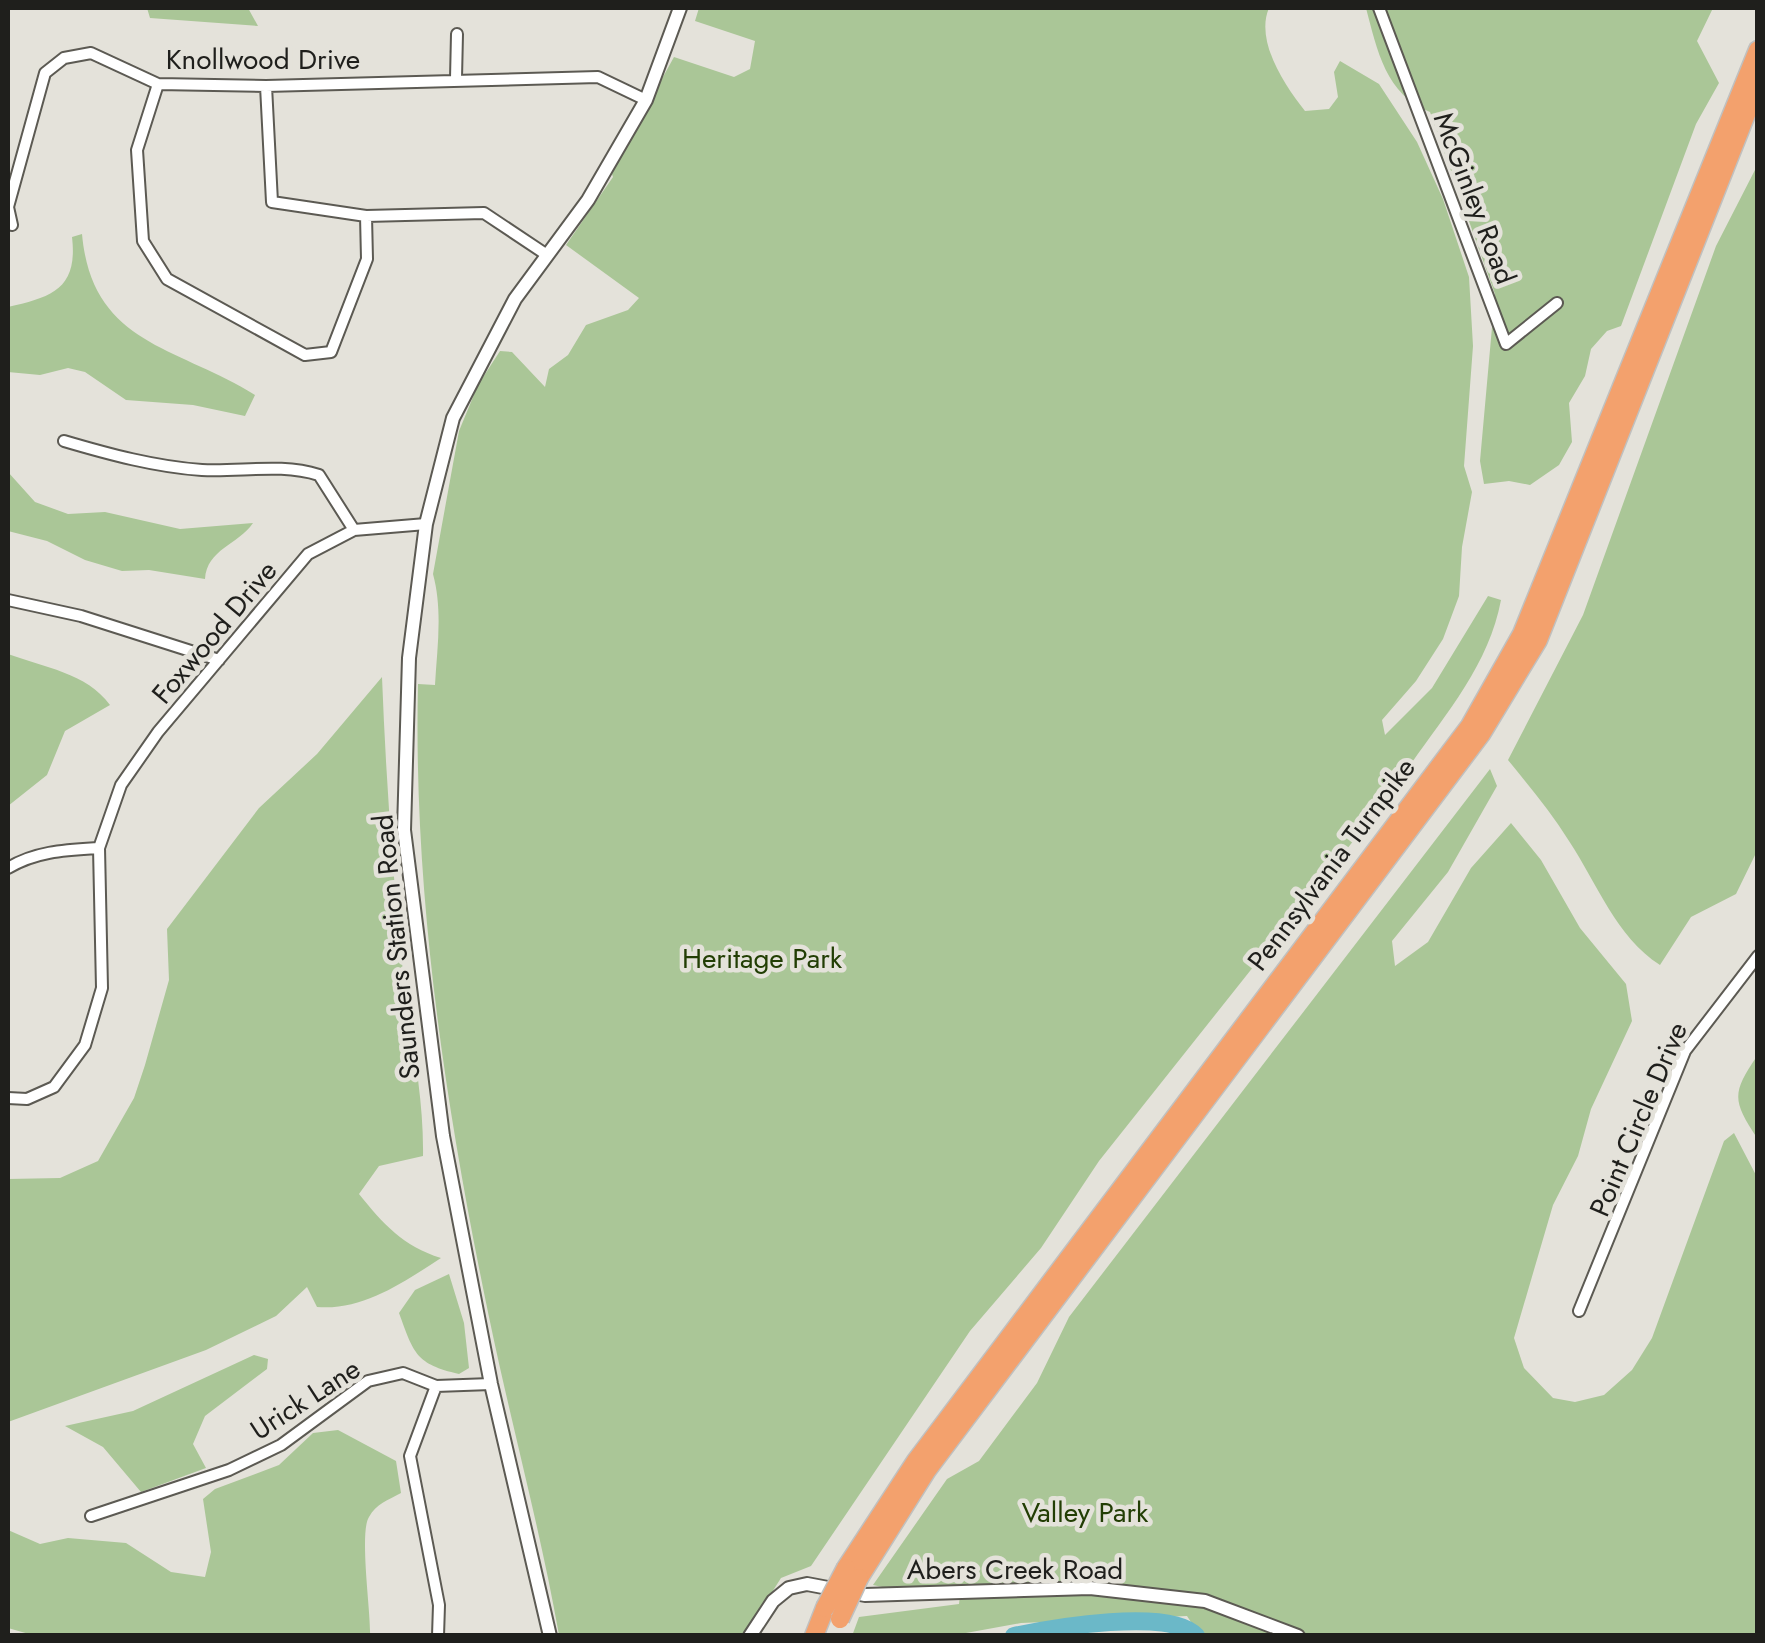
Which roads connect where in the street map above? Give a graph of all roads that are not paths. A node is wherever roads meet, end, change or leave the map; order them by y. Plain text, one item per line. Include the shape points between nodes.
1 (680, 8) edge
2 (1379, 8) edge
3 (457, 34) dead end
4 (1758, 50) edge
5 (456, 78) junction
6 (158, 84) junction
7 (1758, 84) edge
8 (266, 86) junction
9 (646, 100) junction
10 (366, 216) junction
11 (12, 225) dead end
12 (548, 255) junction
13 (1557, 303) dead end
14 (64, 441) dead end
15 (426, 524) junction
16 (354, 530) junction
17 (8, 600) edge
18 (219, 660) junction
19 (98, 848) junction
20 (8, 868) edge
21 (1758, 956) edge
22 (8, 1098) edge
23 (1578, 1311) dead end
24 (491, 1384) junction
25 (436, 1386) junction
26 (91, 1516) dead end
27 (853, 1573) junction
28 (833, 1621) edge
29 (438, 1636) edge
30 (550, 1636) edge
31 (750, 1636) edge
32 (814, 1636) edge
33 (1298, 1636) edge

1 - 9 street, Saunders Station Road
2 - 13 street, McGinley Road via 1506,344
3 - 5 street
4 - 27 highway, Pennsylvania Turnpike via 1522,634 1470,726 916,1461
5 - 8 street, Knollwood Drive
5 - 9 street, Knollwood Drive via 598,77
6 - 8 street, Knollwood Drive
6 - 10 street via 137,150 143,242 167,279 305,355 332,352 368,259
6 - 11 street, Knollwood Drive via 91,54 64,58 45,73 8,208
7 - 27 highway, Pennsylvania Turnpike via 1538,640 1481,734
8 - 10 street via 272,202
9 - 12 street, Saunders Station Road
10 - 12 street via 484,213
12 - 15 street, Saunders Station Road via 514,298 454,418
14 - 16 street via 200,470 319,475
15 - 16 street, Foxwood Drive
15 - 24 street, Saunders Station Road via 410,658 404,830 443,1136
16 - 18 street, Foxwood Drive via 308,554
17 - 18 street
18 - 19 street, Foxwood Drive via 121,785
19 - 20 street via 59,850
19 - 22 street, Foxwood Drive via 103,973 85,1045 54,1087 27,1099
21 - 23 street, Point Circle Drive via 1685,1050
24 - 25 street, Urick Lane
24 - 30 street, Saunders Station Road
25 - 26 street, Urick Lane via 402,1373 368,1381 281,1445
25 - 29 street via 410,1456 440,1605
27 - 28 highway, Pennsylvania Turnpike, bridge
28 - 32 highway, Pennsylvania Turnpike
31 - 33 street, Abers Creek Road via 773,1601 807,1584 865,1595 1090,1588 1204,1601

